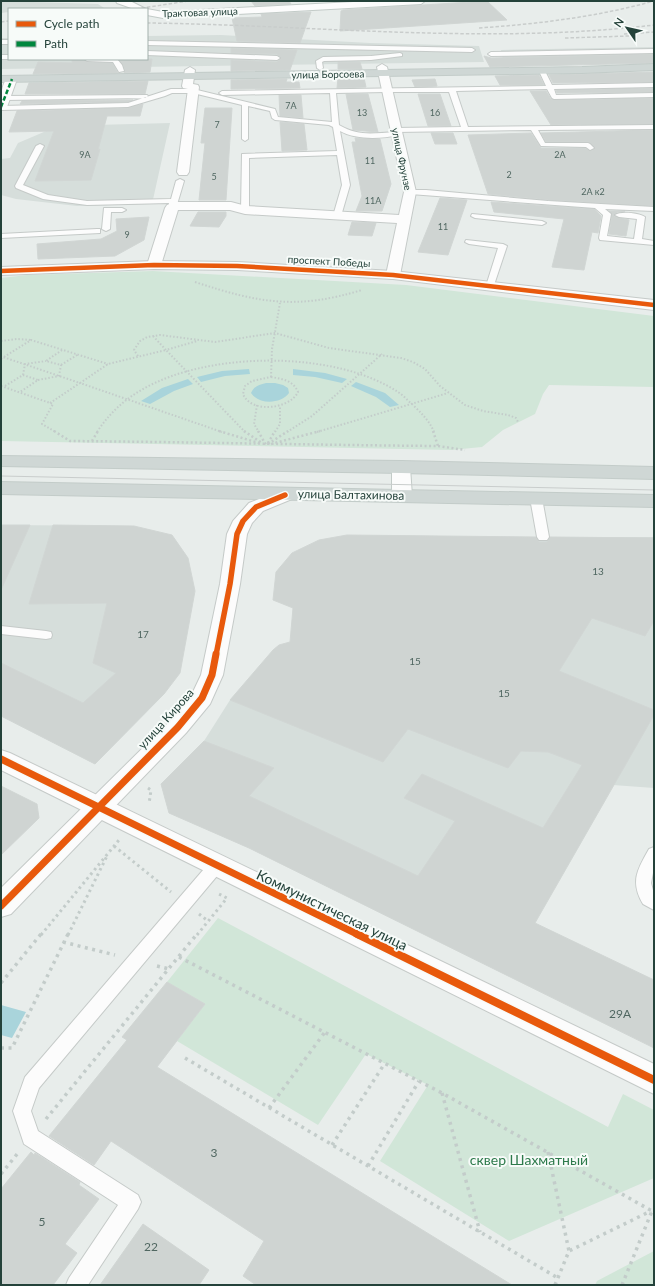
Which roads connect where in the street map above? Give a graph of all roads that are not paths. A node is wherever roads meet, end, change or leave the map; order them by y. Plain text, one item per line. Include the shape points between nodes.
1 (120, 1) edge
2 (421, 1) edge
3 (138, 8) edge
4 (148, 12) edge
5 (148, 43) edge
6 (472, 50) dead end
7 (654, 51) edge
8 (397, 52) junction
9 (148, 53) edge
10 (491, 54) dead end
11 (418, 56) dead end
12 (277, 58) dead end
13 (115, 60) edge
14 (654, 61) edge
15 (654, 67) edge
16 (320, 68) junction
17 (382, 70) junction
18 (121, 71) junction
19 (542, 71) junction
20 (1, 73) edge
21 (190, 73) junction
22 (654, 85) edge
23 (549, 88) junction
24 (452, 90) junction
25 (333, 91) junction
26 (387, 91) junction
27 (4, 92) edge
28 (197, 93) junction
29 (163, 95) junction
30 (654, 95) edge
31 (245, 104) junction
32 (336, 125) junction
33 (654, 127) edge
34 (465, 129) junction
35 (534, 129) junction
36 (396, 132) junction
37 (245, 139) dead end
38 (40, 146) dead end
39 (590, 148) dead end
40 (340, 153) junction
41 (181, 176) joint
42 (410, 192) junction
43 (173, 204) junction
44 (598, 206) junction
45 (654, 209) edge
46 (245, 210) junction
47 (607, 214) junction
48 (337, 216) junction
49 (475, 216) dead end
50 (544, 216) junction
51 (403, 219) junction
52 (106, 229) dead end
53 (97, 231) dead end
54 (1, 236) edge
55 (469, 242) dead end
56 (638, 242) junction
57 (654, 243) edge
58 (154, 265) junction
59 (1, 271) edge
60 (393, 275) junction
61 (490, 286) junction
62 (654, 305) edge
63 (1, 461) edge
64 (401, 466) junction
65 (654, 473) edge
66 (1, 488) edge
67 (285, 494) junction
68 (402, 496) junction
69 (536, 498) junction
70 (654, 501) edge
71 (543, 537) dead end
72 (1, 630) edge
73 (46, 635) dead end
74 (1, 759) edge
75 (97, 807) junction
76 (654, 853) edge
77 (216, 866) junction
78 (654, 903) edge
79 (1, 906) edge
80 (654, 1080) edge
81 (76, 1285) edge

1 - 3 street
2 - 4 street, Трактовая улица via 163,15
5 - 8 lane
6 - 8 lane
7 - 10 lane
8 - 11 lane
8 - 16 lane via 378,58 323,59 319,61
9 - 12 lane
13 - 18 lane
14 - 17 main road, улица Борсоева
15 - 19 main road, улица Борсоева
16 - 17 main road, улица Борсоева
16 - 21 main road, улица Борсоева
17 - 19 main road, улица Борсоева
17 - 21 main road, улица Борсоева
17 - 26 street, улица Фрунзе
18 - 20 main road, улица Борсоева
18 - 21 main road, улица Борсоева
19 - 23 lane
21 - 27 main road, улица Борсоева
21 - 28 street via 187,86 194,87
22 - 23 lane
23 - 24 lane
23 - 30 lane via 554,97
24 - 26 lane
24 - 34 lane
25 - 26 lane
25 - 28 lane
25 - 32 lane
26 - 36 street, улица Фрунзе
27 - 29 lane
27 - 29 lane via 128,105
28 - 29 lane via 171,91
28 - 31 lane
28 - 41 street
31 - 32 lane via 273,110 275,118 287,121
31 - 37 lane
32 - 36 lane via 348,132 363,134
32 - 40 lane
33 - 35 lane
34 - 35 lane
34 - 36 lane
35 - 39 lane via 543,145 588,145
36 - 42 street, улица Фрунзе
38 - 43 lane via 19,186 46,197 87,203
40 - 46 lane via 244,156
40 - 48 lane via 346,185
41 - 43 lane
42 - 50 lane via 433,193
42 - 51 street, улица Фрунзе
43 - 46 street via 231,206
43 - 52 lane via 107,210
43 - 58 street
44 - 45 lane
44 - 47 lane
44 - 50 lane
46 - 48 street
47 - 56 lane via 641,218
47 - 56 lane via 603,238
48 - 51 street
49 - 50 lane
51 - 60 street, улица Фрунзе
53 - 54 lane
55 - 61 lane via 503,246
56 - 57 lane
58 - 59 street, проспект Победы
58 - 60 street, проспект Победы via 237,266
60 - 61 street, проспект Победы
61 - 62 street, проспект Победы
63 - 64 main road
64 - 65 main road
64 - 68 street
66 - 67 main road, улица Балтахинова
67 - 68 main road, улица Балтахинова
67 - 75 street, улица Кирова via 256,508 243,521 237,534 212,675 202,698 178,727
68 - 69 main road, улица Балтахинова
69 - 70 main road, улица Балтахинова
69 - 71 lane
72 - 73 lane
74 - 75 street, Коммунистическая улица
75 - 77 street, Коммунистическая улица
75 - 79 street, улица Кирова
76 - 78 lane via 643,872 642,887 649,901
77 - 80 street, Коммунистическая улица
77 - 81 lane via 31,1084 22,1111 32,1137 131,1202

